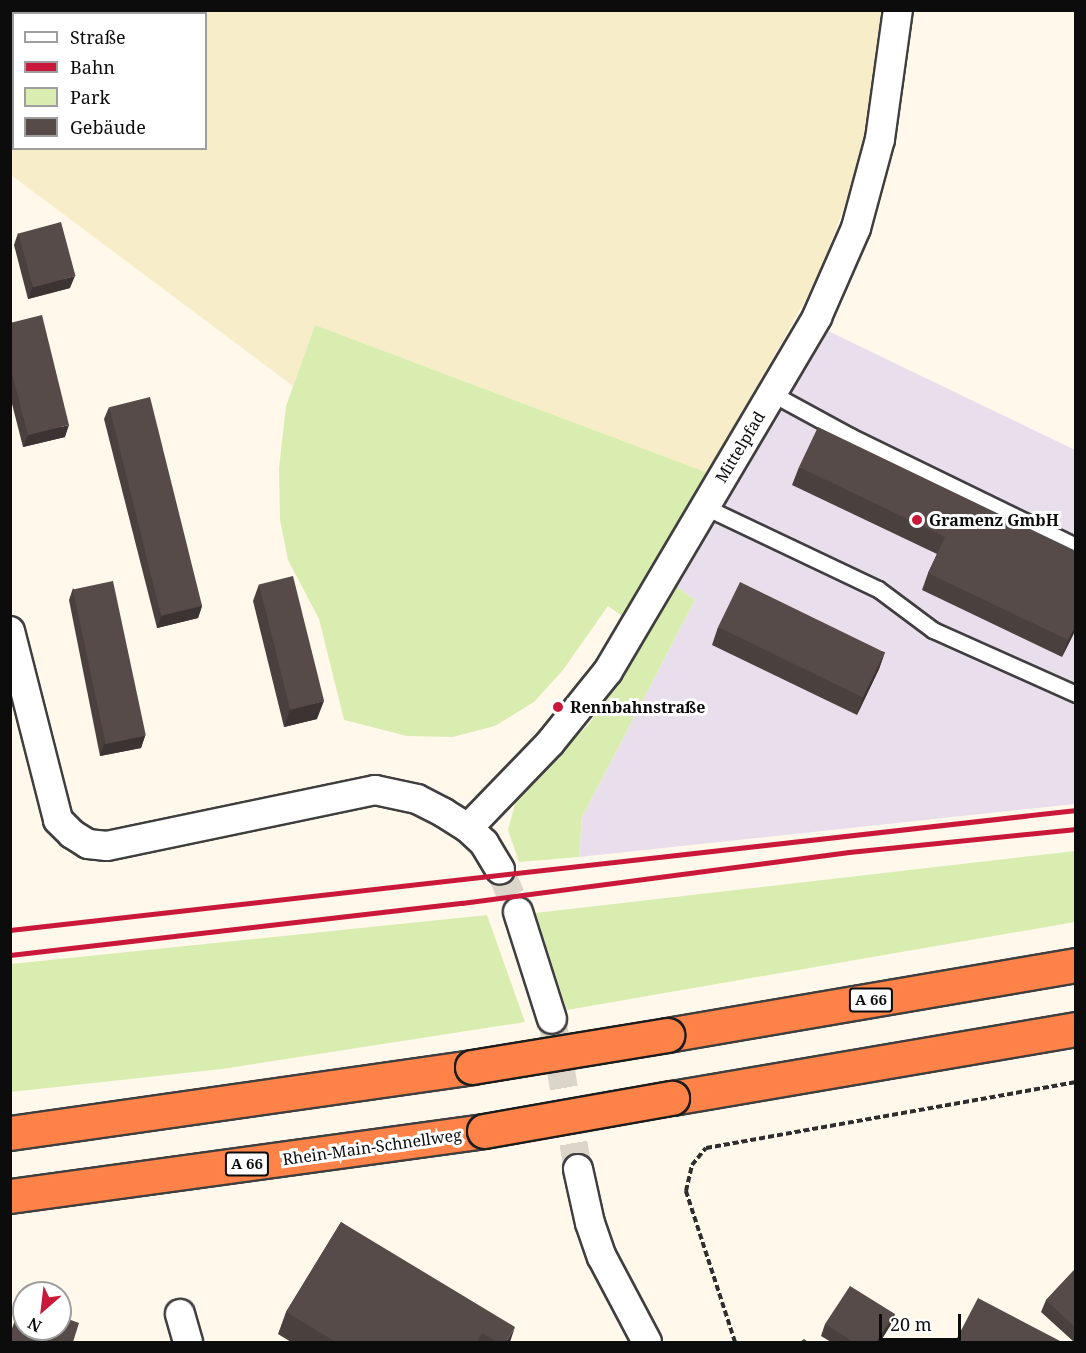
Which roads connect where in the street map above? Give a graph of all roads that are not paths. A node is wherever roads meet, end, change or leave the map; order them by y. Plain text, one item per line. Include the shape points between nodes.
1 (898, 10) edge
2 (771, 393) junction
3 (705, 507) junction
4 (1076, 546) edge
5 (10, 631) edge
6 (1076, 694) edge
7 (468, 828) junction
8 (500, 870) tunnel mouth
9 (518, 912) tunnel mouth
10 (1076, 965) edge
11 (552, 1019) tunnel mouth
12 (1076, 1029) edge
13 (10, 1133) edge
14 (578, 1169) tunnel mouth
15 (10, 1196) edge
16 (180, 1314) dead end
17 (188, 1342) edge
18 (647, 1342) edge

1 - 2 street, Mittelpfad via 880,139 856,228 817,317
2 - 3 street, Mittelpfad
2 - 4 lane via 850,436
3 - 6 lane via 878,589 933,630
3 - 7 street, Mittelpfad via 608,671 550,743
5 - 7 street via 58,820 88,843 107,846 375,790 417,799
7 - 8 street via 484,843
9 - 11 street
10 - 13 highway, A 66, bridge via 472,1067
12 - 15 highway, Rhein-Main-Schnellweg / A 66, bridge via 484,1131
14 - 18 street via 602,1257
16 - 17 street

